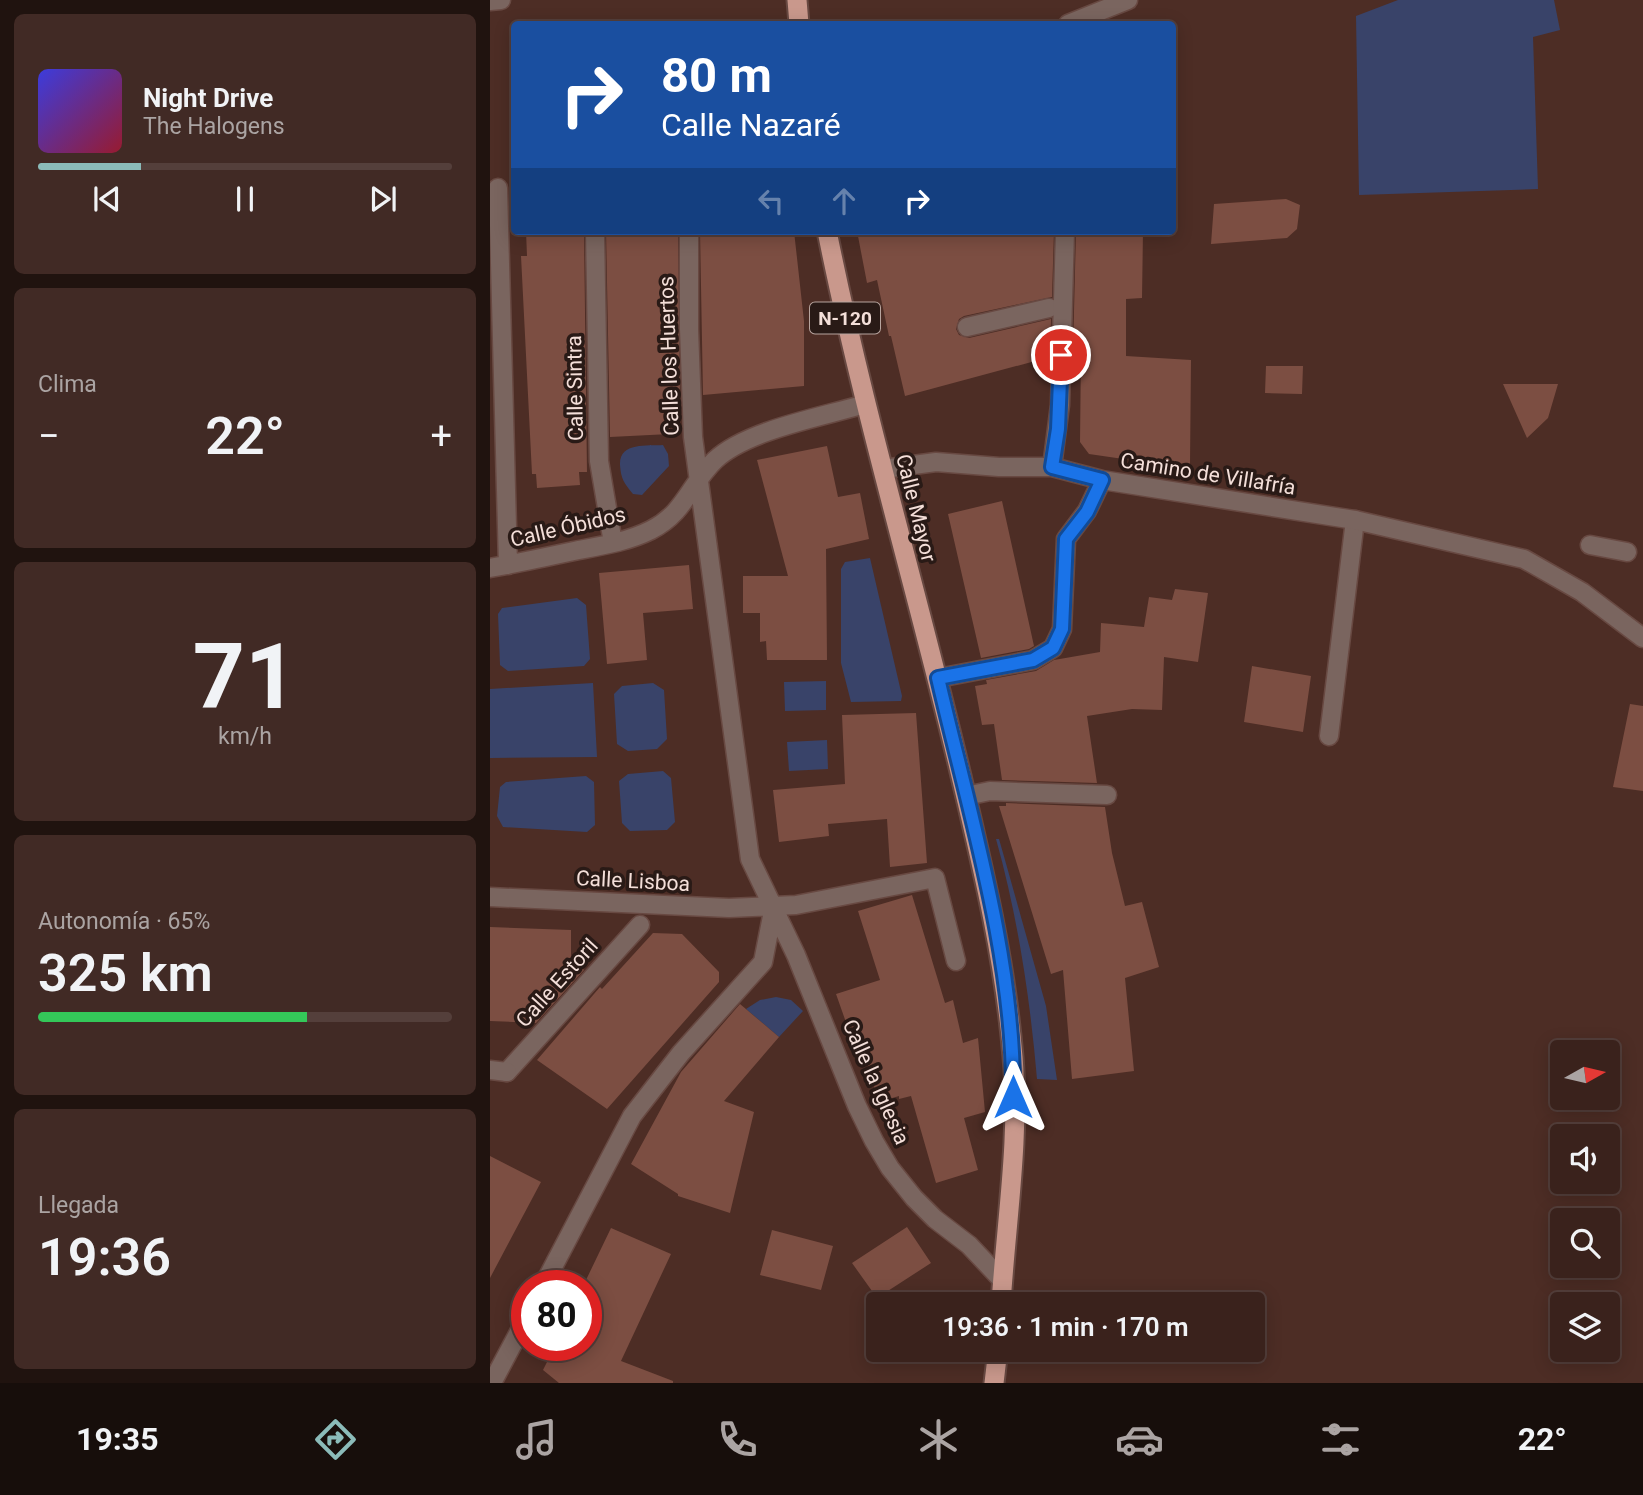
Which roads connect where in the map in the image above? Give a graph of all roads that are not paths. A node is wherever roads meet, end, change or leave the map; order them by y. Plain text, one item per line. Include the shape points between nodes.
1 (501, 0) edge
2 (797, 0) edge
3 (1128, 0) edge
4 (490, 1) edge
5 (799, 21) edge
6 (1076, 21) edge
7 (501, 188) edge
8 (595, 235) edge
9 (689, 235) edge
10 (828, 235) edge
11 (1065, 235) edge
12 (1049, 308) dead end
13 (967, 327) dead end
14 (865, 404) junction
15 (1052, 467) junction
16 (883, 468) junction
17 (699, 480) junction
18 (1102, 480) junction
19 (1355, 520) junction
20 (613, 543) junction
21 (1590, 545) dead end
22 (1627, 552) dead end
23 (508, 565) junction
24 (490, 568) edge
25 (1643, 638) edge
26 (938, 678) junction
27 (1328, 736) dead end
28 (1107, 795) dead end
29 (966, 796) junction
30 (490, 898) edge
31 (774, 906) junction
32 (640, 925) dead end
33 (956, 961) dead end
34 (499, 1071) edge
35 (551, 1270) edge
36 (1002, 1280) junction
37 (1002, 1292) edge
38 (511, 1347) edge
39 (997, 1362) edge
40 (492, 1383) edge
41 (995, 1383) edge

1 - 4 street
2 - 5 highway
3 - 6 street
7 - 23 street
8 - 20 street, Calle Sintra via 599,461
9 - 17 street, Calle los Huertos via 690,385
10 - 14 highway, Calle Mayor / N-120
11 - 15 street via 1060,405
12 - 13 street
14 - 16 highway, Calle Mayor / N-120
14 - 17 street, Calle Óbidos via 733,446
15 - 16 street, Camino de Villafría via 936,462
15 - 18 street, Camino de Villafría
16 - 26 highway, Calle Mayor / N-120
17 - 20 street, Calle Óbidos via 669,520
17 - 31 street, Calle la Iglesia via 750,859
18 - 19 street, Camino de Villafría
18 - 26 street via 1087,512 1066,539 1062,629 1053,648 1033,660
19 - 25 street, Camino de Villafría via 1524,559 1583,592
19 - 27 street
20 - 23 street, Calle Óbidos
21 - 22 street
23 - 24 street, Calle Óbidos
26 - 29 highway, Calle Mayor / N-120
28 - 29 street via 990,791
29 - 36 highway, Calle Mayor / N-120 via 994,919 1013,1058 1013,1151
30 - 31 street, Calle Lisboa
31 - 33 street via 935,878
31 - 35 street via 762,962 632,1116
31 - 36 street, Calle la Iglesia via 874,1142 921,1205 970,1245
32 - 34 street, Calle Estoril
36 - 37 highway, N-120
38 - 40 street
39 - 41 highway

